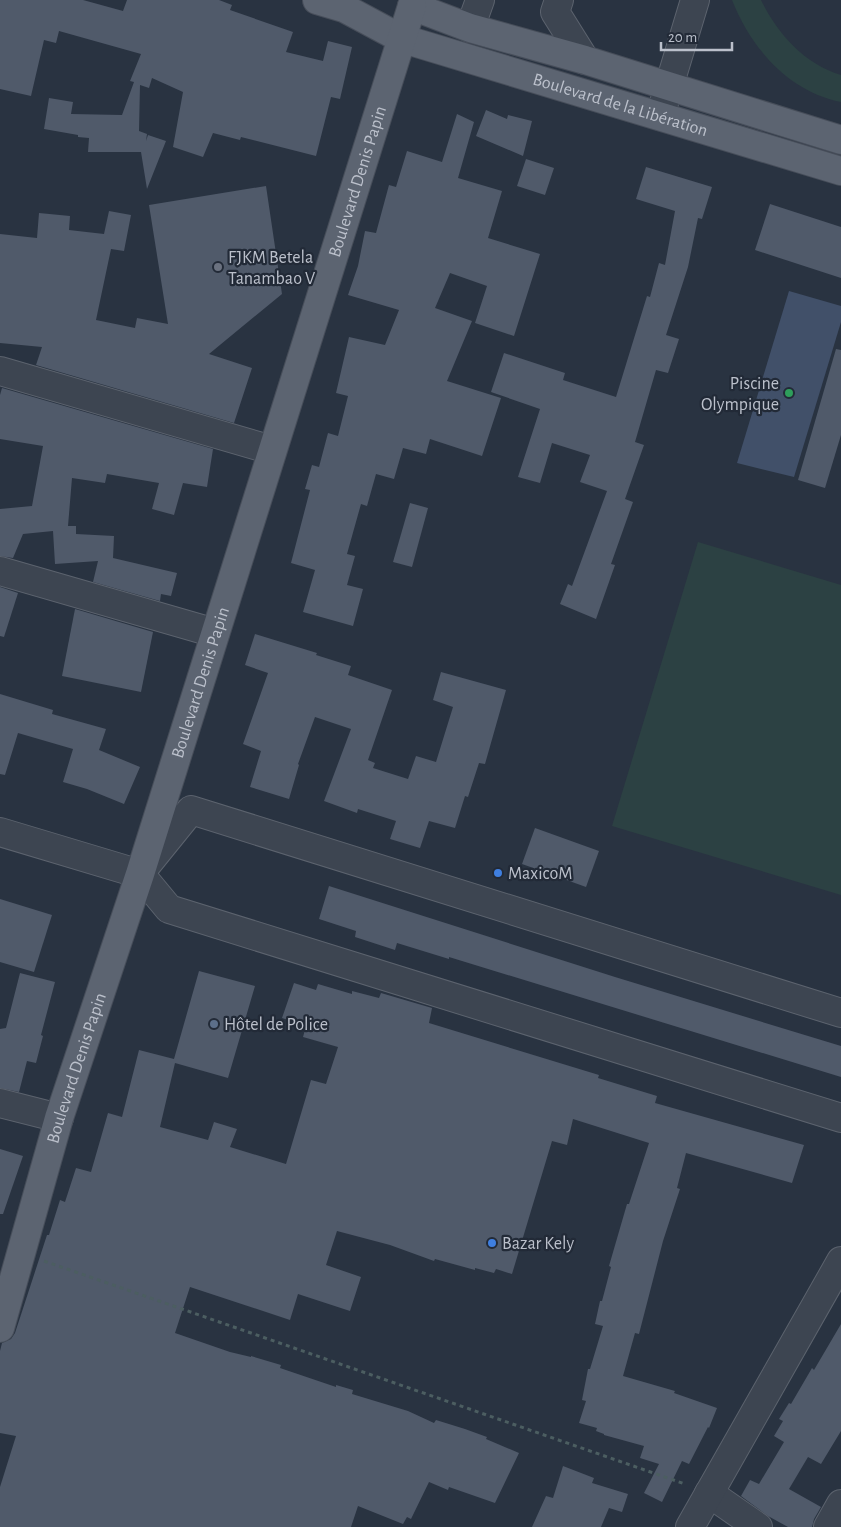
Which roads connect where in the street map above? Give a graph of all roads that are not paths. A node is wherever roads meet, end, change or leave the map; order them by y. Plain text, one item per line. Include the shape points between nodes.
1 (317, 0) edge
2 (480, 0) edge
3 (559, 0) edge
4 (695, 0) edge
5 (412, 3) edge
6 (360, 16) junction
7 (470, 28) junction
8 (400, 38) junction
9 (585, 60) junction
10 (669, 87) junction
11 (660, 116) junction
12 (841, 140) edge
13 (841, 171) edge
14 (0, 370) edge
15 (272, 450) junction
16 (0, 571) edge
17 (215, 633) junction
18 (0, 832) edge
19 (140, 874) junction
20 (841, 1013) edge
21 (0, 1103) edge
22 (59, 1118) junction
23 (841, 1118) edge
24 (841, 1261) edge
25 (3, 1310) edge
26 (709, 1493) junction
27 (841, 1504) edge
28 (690, 1527) edge
29 (758, 1527) edge
30 (828, 1527) edge

1 - 6 main road, Boulevard de la Libération
2 - 7 street
3 - 9 street via 556,12
4 - 10 street
5 - 6 main road
5 - 7 main road, Boulevard de la Libération
5 - 8 main road, Boulevard Denis Papin
6 - 8 main road, Boulevard de la Libération
7 - 9 main road, Boulevard de la Libération
8 - 11 main road, Boulevard de la Libération
8 - 15 main road, Boulevard Denis Papin
9 - 10 main road, Boulevard de la Libération
10 - 11 street
10 - 12 main road, Boulevard de la Libération
11 - 13 main road, Boulevard de la Libération
14 - 15 street
15 - 17 main road, Boulevard Denis Papin
16 - 17 street
17 - 19 main road, Boulevard Denis Papin
18 - 19 street
19 - 20 street via 191,810
19 - 22 main road, Boulevard Denis Papin
19 - 23 street via 169,909
21 - 22 street
22 - 25 main road, Boulevard Denis Papin
24 - 26 street
26 - 28 street
26 - 29 street
27 - 30 street

